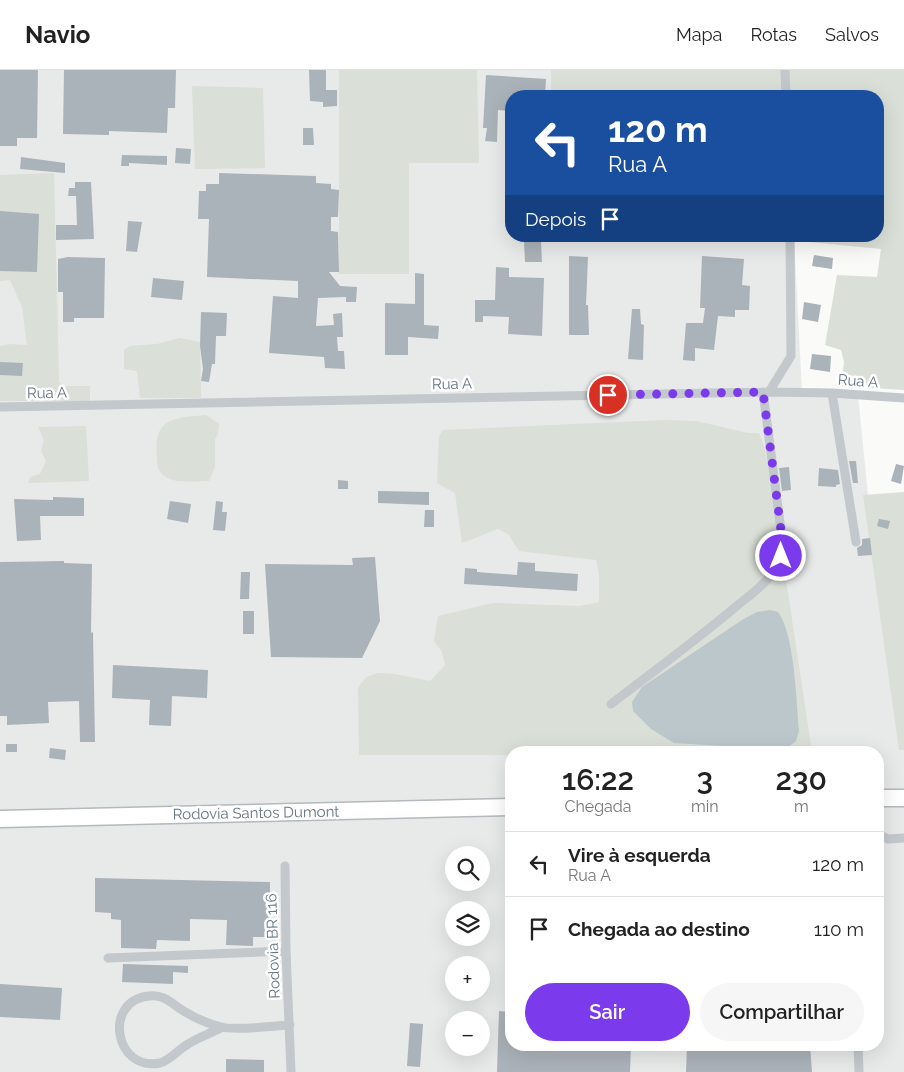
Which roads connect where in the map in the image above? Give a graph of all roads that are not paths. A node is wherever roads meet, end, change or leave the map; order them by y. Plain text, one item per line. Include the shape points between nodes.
1 (785, 70) edge
2 (786, 90) edge
3 (790, 242) edge
4 (766, 392) junction
5 (832, 393) junction
6 (904, 398) edge
7 (0, 407) edge
8 (856, 542) dead end
9 (611, 704) dead end
10 (884, 798) edge
11 (904, 798) edge
12 (505, 807) edge
13 (0, 819) edge
14 (884, 836) edge
15 (904, 838) edge
16 (286, 866) dead end
17 (286, 951) junction
18 (108, 958) dead end
19 (290, 1025) junction
20 (222, 1027) junction
21 (858, 1051) edge
22 (291, 1072) edge
23 (859, 1072) edge

1 - 2 street
3 - 4 street via 791,356
4 - 5 street, Rua A
4 - 7 street, Rua A
4 - 9 street via 783,549 778,562 766,579 724,616
5 - 6 street, Rua A
5 - 8 street
10 - 11 highway
12 - 13 highway, Rodovia Santos Dumont
14 - 15 street
16 - 17 street, Rodovia BR 116
17 - 18 street
17 - 19 street, Rodovia BR 116
19 - 20 street
19 - 22 street, Rodovia BR 116
20 - 20 street via 188,1014 167,998 149,996 140,998 126,1009 118,1031 126,1052 138,1061 151,1064 166,1061 192,1041
21 - 23 street

